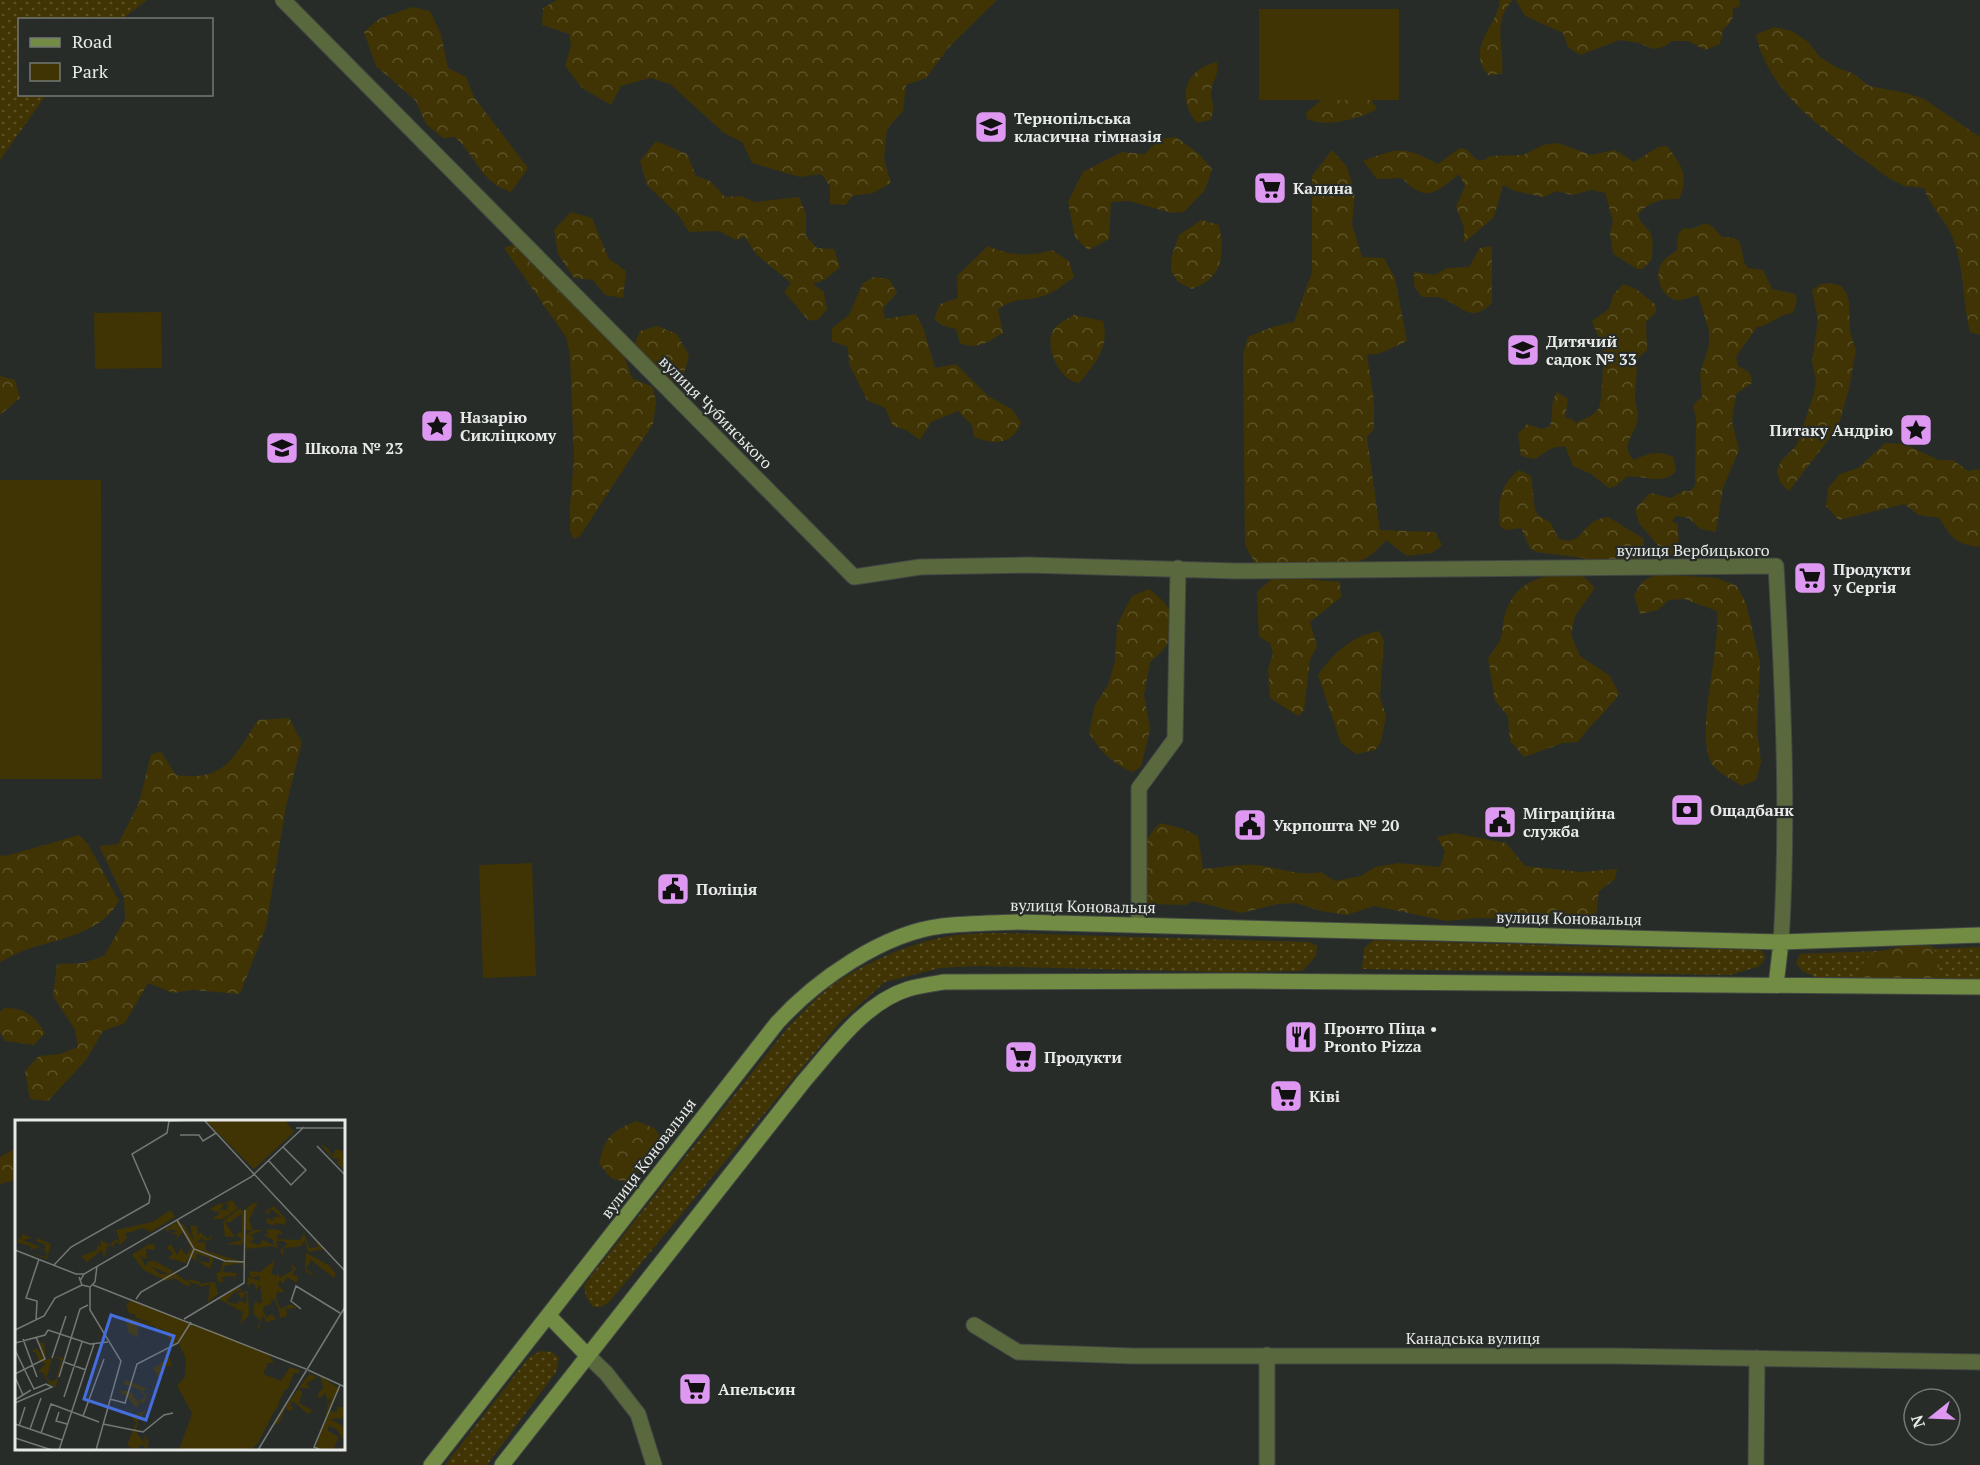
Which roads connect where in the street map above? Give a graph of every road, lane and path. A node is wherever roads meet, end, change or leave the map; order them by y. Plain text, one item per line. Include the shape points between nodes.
1 (283, 0) edge
2 (1178, 568) junction
3 (1236, 571) joint
4 (1139, 925) junction
5 (1980, 935) edge
6 (1781, 942) junction
7 (1776, 985) junction
8 (1980, 987) edge
9 (549, 1316) junction
10 (974, 1325) dead end
11 (1267, 1354) junction
12 (587, 1355) junction
13 (1757, 1358) junction
14 (1980, 1362) edge
15 (431, 1465) edge
16 (502, 1465) edge
17 (654, 1465) edge
18 (1267, 1465) edge
19 (1756, 1465) edge

1 - 2 street, вулиця Чубинського via 854,577 920,567
2 - 3 street, вулиця Чубинського
2 - 4 street via 1175,739 1139,788
3 - 6 street, вулиця Вербицького via 1776,566 1785,727 1786,859
4 - 6 main road, вулиця Коновальця
4 - 9 main road, вулиця Коновальця via 1016,922 940,926 888,943 845,965 799,999 777,1023
5 - 6 main road, вулиця Коновальця
6 - 7 main road
7 - 8 main road
7 - 12 main road via 944,982 907,990 853,1025 804,1081
9 - 12 main road
9 - 15 main road, вулиця Коновальця
10 - 11 street, Канадська вулиця via 1018,1352 1133,1356
11 - 13 street, Канадська вулиця
11 - 18 street
12 - 16 main road
12 - 17 street via 638,1414
13 - 14 street, Канадська вулиця
13 - 19 street

